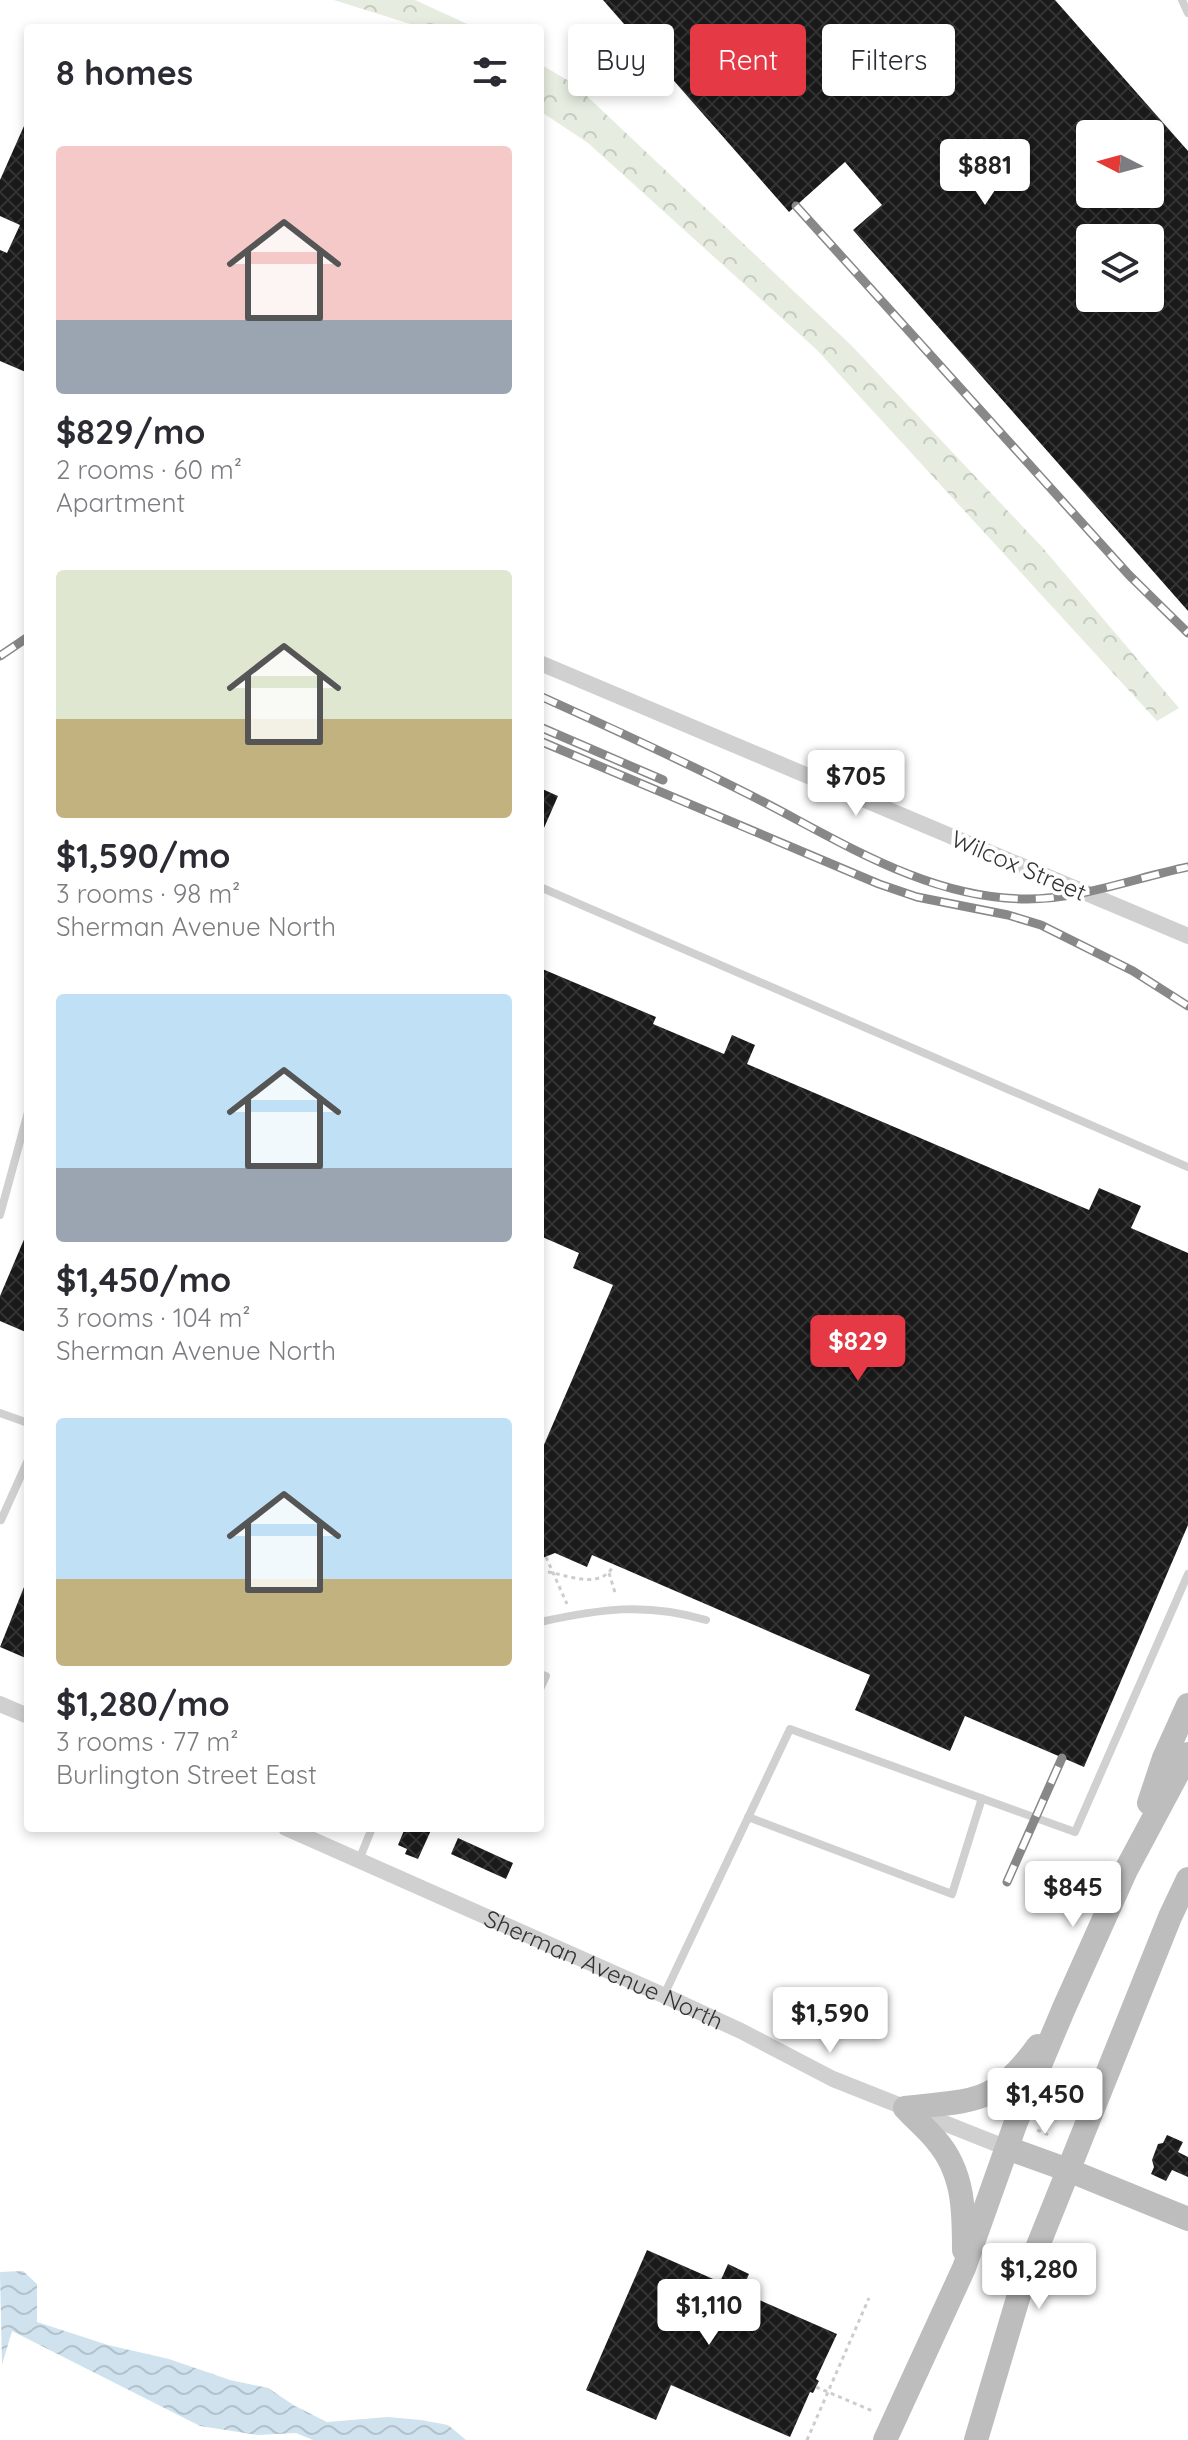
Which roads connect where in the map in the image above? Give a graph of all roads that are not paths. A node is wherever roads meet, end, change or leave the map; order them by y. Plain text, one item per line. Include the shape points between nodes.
1 (1182, 0) edge
2 (1188, 13) edge
3 (544, 665) edge
4 (544, 889) edge
5 (1188, 936) edge
6 (24, 1127) edge
7 (1188, 1167) edge
8 (0, 1215) edge
9 (0, 1413) edge
10 (24, 1422) edge
11 (24, 1469) edge
12 (1, 1520) edge
13 (1188, 1574) edge
14 (706, 1620) dead end
15 (544, 1621) edge
16 (0, 1704) edge
17 (1188, 1705) edge
18 (24, 1714) edge
19 (1188, 1754) edge
20 (982, 1798) junction
21 (748, 1817) junction
22 (295, 1832) edge
23 (370, 1832) edge
24 (359, 1860) junction
25 (1188, 1863) edge
26 (1126, 1870) junction
27 (1188, 1879) edge
28 (1170, 1917) junction
29 (663, 1995) junction
30 (1064, 2008) junction
31 (905, 2108) junction
32 (1007, 2148) junction
33 (1068, 2170) junction
34 (1188, 2219) edge
35 (964, 2268) junction
36 (890, 2433) edge
37 (976, 2440) edge

1 - 2 lane
3 - 5 street, Wilcox Street
4 - 7 lane
6 - 8 lane
9 - 10 lane
11 - 12 lane
13 - 20 lane via 1075,1832
14 - 15 lane via 667,1610 620,1608
16 - 18 street
17 - 26 main road
19 - 26 main road
20 - 21 lane via 790,1729
20 - 21 lane via 952,1894
21 - 29 lane
22 - 24 street, Sherman Avenue North
23 - 24 lane
24 - 29 street, Sherman Avenue North
25 - 28 main road
26 - 30 main road
27 - 28 main road
28 - 33 main road
29 - 31 street, Sherman Avenue North via 833,2079
30 - 31 main road via 1014,2077 989,2095
30 - 32 main road
31 - 32 street, Sherman Avenue North
31 - 35 main road via 953,2166 963,2207
32 - 33 main road, Sherman Avenue North
32 - 35 main road
33 - 34 main road, Sherman Avenue North
33 - 37 main road via 1021,2288
35 - 36 main road

